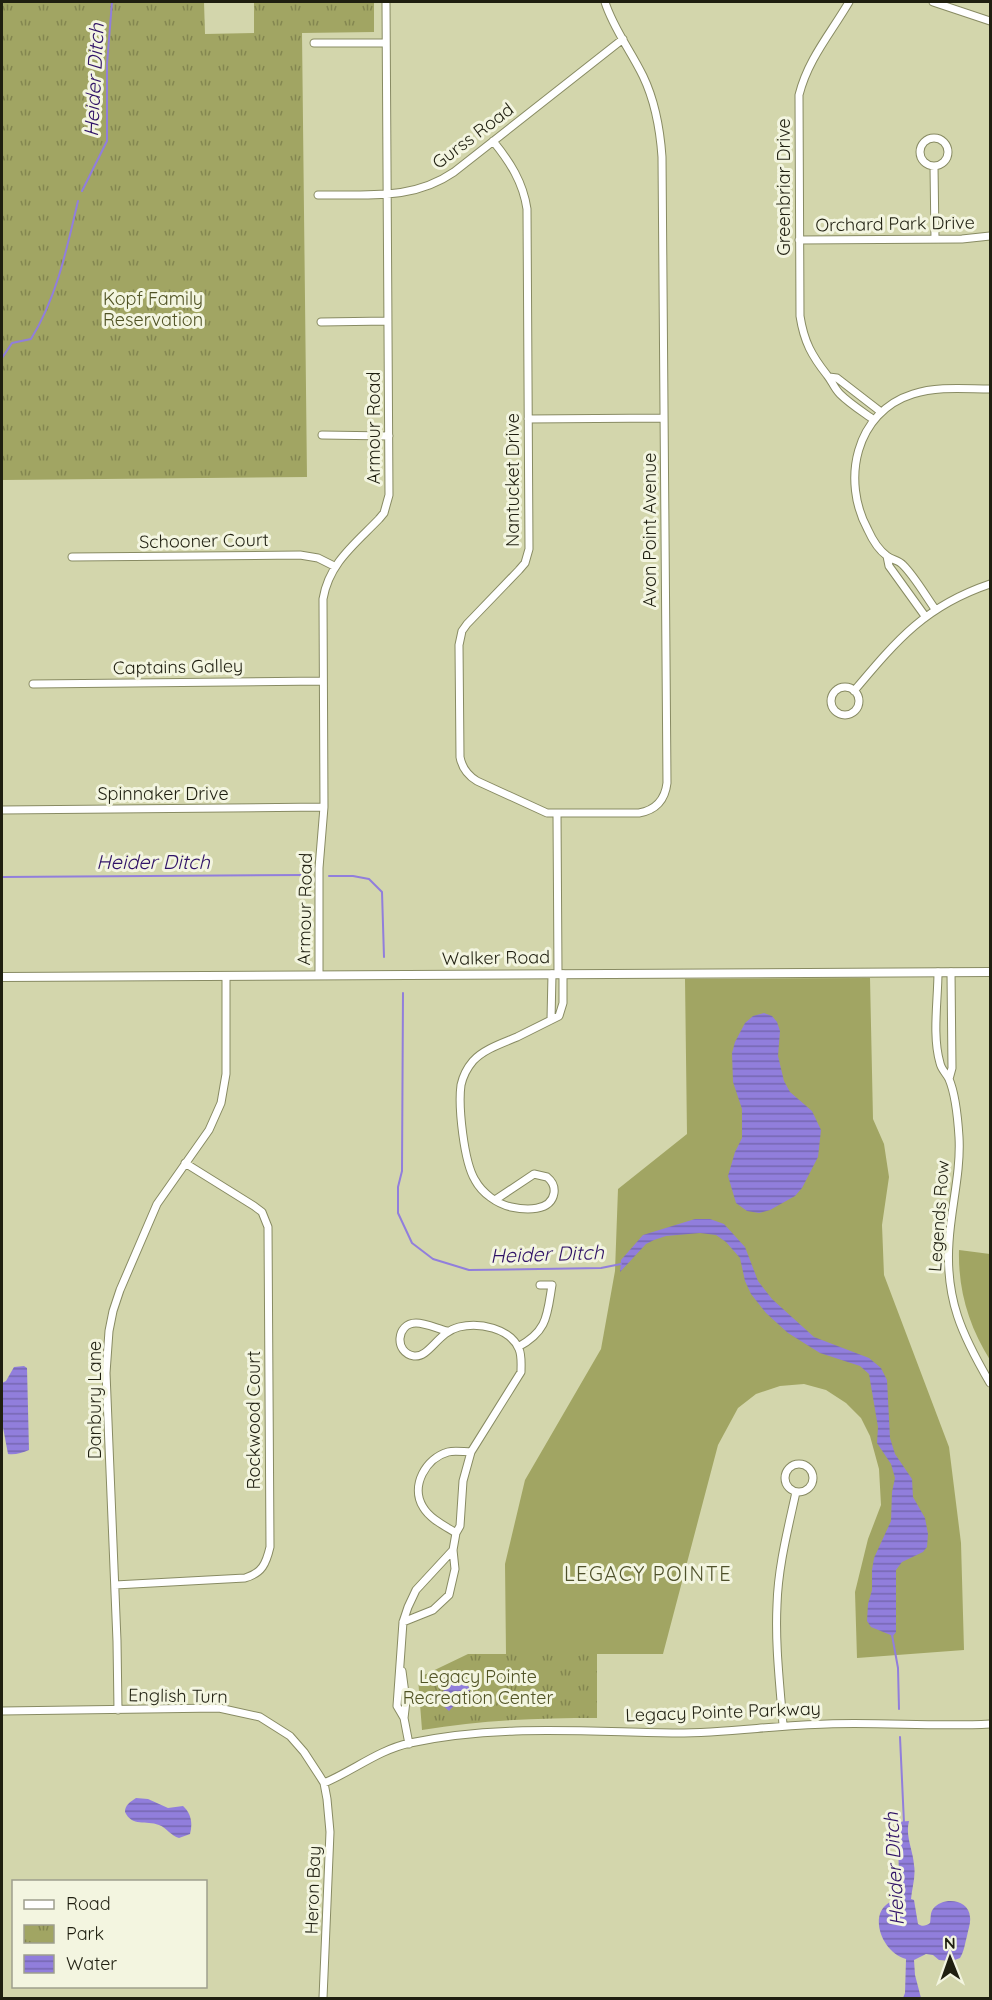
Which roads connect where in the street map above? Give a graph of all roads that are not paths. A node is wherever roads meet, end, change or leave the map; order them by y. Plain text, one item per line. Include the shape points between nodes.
1 (386, 2) edge
2 (605, 2) edge
3 (849, 2) edge
4 (933, 2) edge
5 (990, 21) edge
6 (623, 39) junction
7 (314, 43) dead end
8 (386, 44) junction
9 (493, 141) junction
10 (934, 166) junction
11 (387, 194) junction
12 (318, 195) dead end
13 (990, 236) edge
14 (935, 239) junction
15 (799, 240) junction
16 (388, 321) junction
17 (321, 322) dead end
18 (830, 378) junction
19 (990, 389) edge
20 (882, 412) junction
21 (664, 418) junction
22 (528, 419) junction
23 (874, 420) junction
24 (322, 435) dead end
25 (389, 435) junction
26 (887, 556) junction
27 (72, 557) dead end
28 (334, 566) junction
29 (990, 584) edge
30 (935, 609) junction
31 (925, 616) junction
32 (323, 681) junction
33 (33, 684) dead end
34 (854, 691) junction
35 (324, 807) junction
36 (2, 810) edge
37 (557, 814) junction
38 (938, 972) junction
39 (951, 972) junction
40 (990, 972) edge
41 (558, 974) junction
42 (319, 975) junction
43 (2, 976) edge
44 (226, 976) junction
45 (949, 1079) junction
46 (185, 1163) junction
47 (495, 1200) junction
48 (540, 1285) dead end
49 (447, 1331) junction
50 (518, 1347) junction
51 (990, 1383) edge
52 (471, 1452) junction
53 (796, 1492) junction
54 (456, 1533) junction
55 (453, 1550) junction
56 (115, 1586) junction
57 (403, 1622) junction
58 (118, 1710) junction
59 (2, 1711) edge
60 (990, 1724) edge
61 (783, 1725) junction
62 (409, 1743) junction
63 (324, 1783) junction
64 (323, 1998) edge

1 - 8 street, Armour Road
2 - 6 street, Avon Point Avenue
3 - 15 street, Greenbriar Drive via 803,79
4 - 5 street
6 - 9 street, Gurss Road
6 - 21 street, Avon Point Avenue via 650,92 661,140
7 - 8 street
8 - 11 street, Armour Road
9 - 11 street, Gurss Road via 435,184
9 - 22 street, Nantucket Drive via 514,168 526,201
10 - 10 street via 947,155 947,146 936,138 924,143 920,151 926,163
10 - 14 street
11 - 12 street, Gurss Road
11 - 16 street, Armour Road
13 - 14 street, Orchard Park Drive
14 - 15 street, Orchard Park Drive
15 - 18 street, Greenbriar Drive via 801,325 814,358
16 - 17 street
16 - 25 street, Armour Road
18 - 20 street, Greenbriar Drive via 837,378
18 - 23 street, Greenbriar Drive via 842,396
19 - 20 street via 925,391 897,401
20 - 23 street
21 - 22 street
21 - 37 street, Avon Point Avenue via 666,789 660,803 647,812
22 - 37 street, Nantucket Drive via 528,555 519,570 462,631 460,757 465,771 477,781
23 - 26 street via 859,447 854,483 864,522
24 - 25 street
25 - 28 street, Armour Road via 389,495 384,513
26 - 30 street via 902,563
26 - 31 street via 889,566
27 - 28 street, Schooner Court via 300,555
28 - 32 street, Armour Road via 323,599
29 - 30 street
30 - 31 street
31 - 34 street via 898,639
32 - 33 street, Captains Galley
32 - 35 street, Armour Road
34 - 34 street via 844,687 834,692 831,702 837,712 847,715 856,709 859,698
35 - 36 street, Spinnaker Drive
35 - 42 street, Armour Road via 319,868
37 - 41 street
38 - 39 street, Walker Road
38 - 41 street, Walker Road
38 - 45 street, Legends Row via 937,1044 940,1065
39 - 40 street, Walker Road
39 - 45 street, Legends Row
41 - 42 street, Walker Road
41 - 47 street via 551,1020 473,1060 461,1087 469,1168 475,1181
42 - 44 street, Walker Road
43 - 44 street, Walker Road
44 - 46 street, Danbury Lane via 224,1093 209,1130
45 - 51 street, Legends Row via 959,1137 948,1274 964,1338
46 - 56 street, Danbury Lane via 157,1204 120,1290 109,1331 106,1373
46 - 56 street, Rockwood Court via 262,1212 268,1227 270,1548 259,1572 245,1578
47 - 47 street via 523,1209 542,1207 550,1202 554,1189 547,1177 534,1174
48 - 50 street via 552,1285 546,1318 538,1333
49 - 49 street via 411,1324 403,1329 400,1344 405,1352 420,1356
49 - 50 street via 459,1327 494,1328 507,1334
50 - 52 street via 521,1372
52 - 54 street via 462,1481
52 - 54 street via 451,1451 437,1456 422,1472 418,1489 427,1513
53 - 53 street via 806,1490 812,1482 811,1472 804,1465 789,1467 785,1476 788,1486
53 - 61 street via 777,1604
54 - 55 street
55 - 57 street via 416,1590
55 - 57 street via 455,1569 449,1595 433,1610
56 - 58 street, Danbury Lane
57 - 62 street via 401,1666
58 - 59 street, English Turn
58 - 63 street, English Turn via 219,1708 260,1717 290,1736
60 - 61 street, Legacy Pointe Parkway
61 - 62 street, Legacy Pointe Parkway via 681,1733 512,1731
62 - 63 street, Legacy Pointe Parkway
63 - 64 street, Heron Bay via 330,1832

